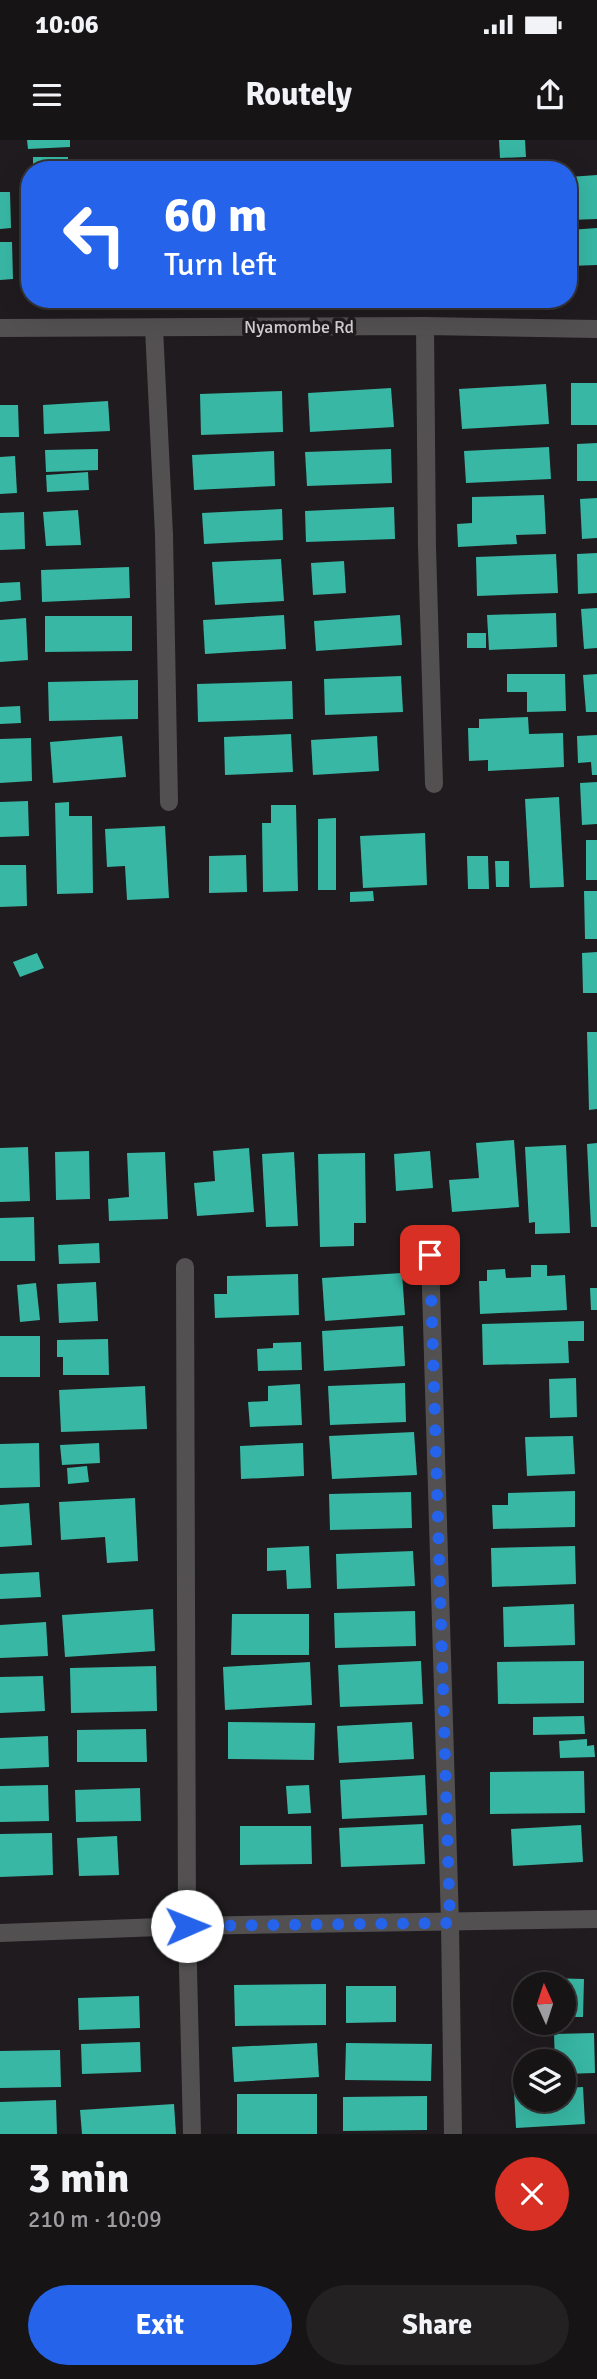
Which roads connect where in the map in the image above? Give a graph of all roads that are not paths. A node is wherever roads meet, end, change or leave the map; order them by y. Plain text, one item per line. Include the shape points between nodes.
1 (425, 326) junction
2 (0, 328) edge
3 (154, 328) junction
4 (597, 328) edge
5 (434, 784) dead end
6 (169, 802) dead end
7 (430, 1255) dead end
8 (185, 1267) dead end
9 (597, 1919) edge
10 (450, 1923) junction
11 (187, 1926) junction
12 (0, 1933) edge
13 (192, 2134) edge
14 (453, 2134) edge

1 - 3 street, Nyamombe Rd
1 - 4 street, Nyamombe Rd
1 - 5 street
2 - 3 street, Nyamombe Rd
3 - 6 street
7 - 10 street
8 - 11 street
9 - 10 street
10 - 11 street
10 - 14 street
11 - 12 street
11 - 13 street

